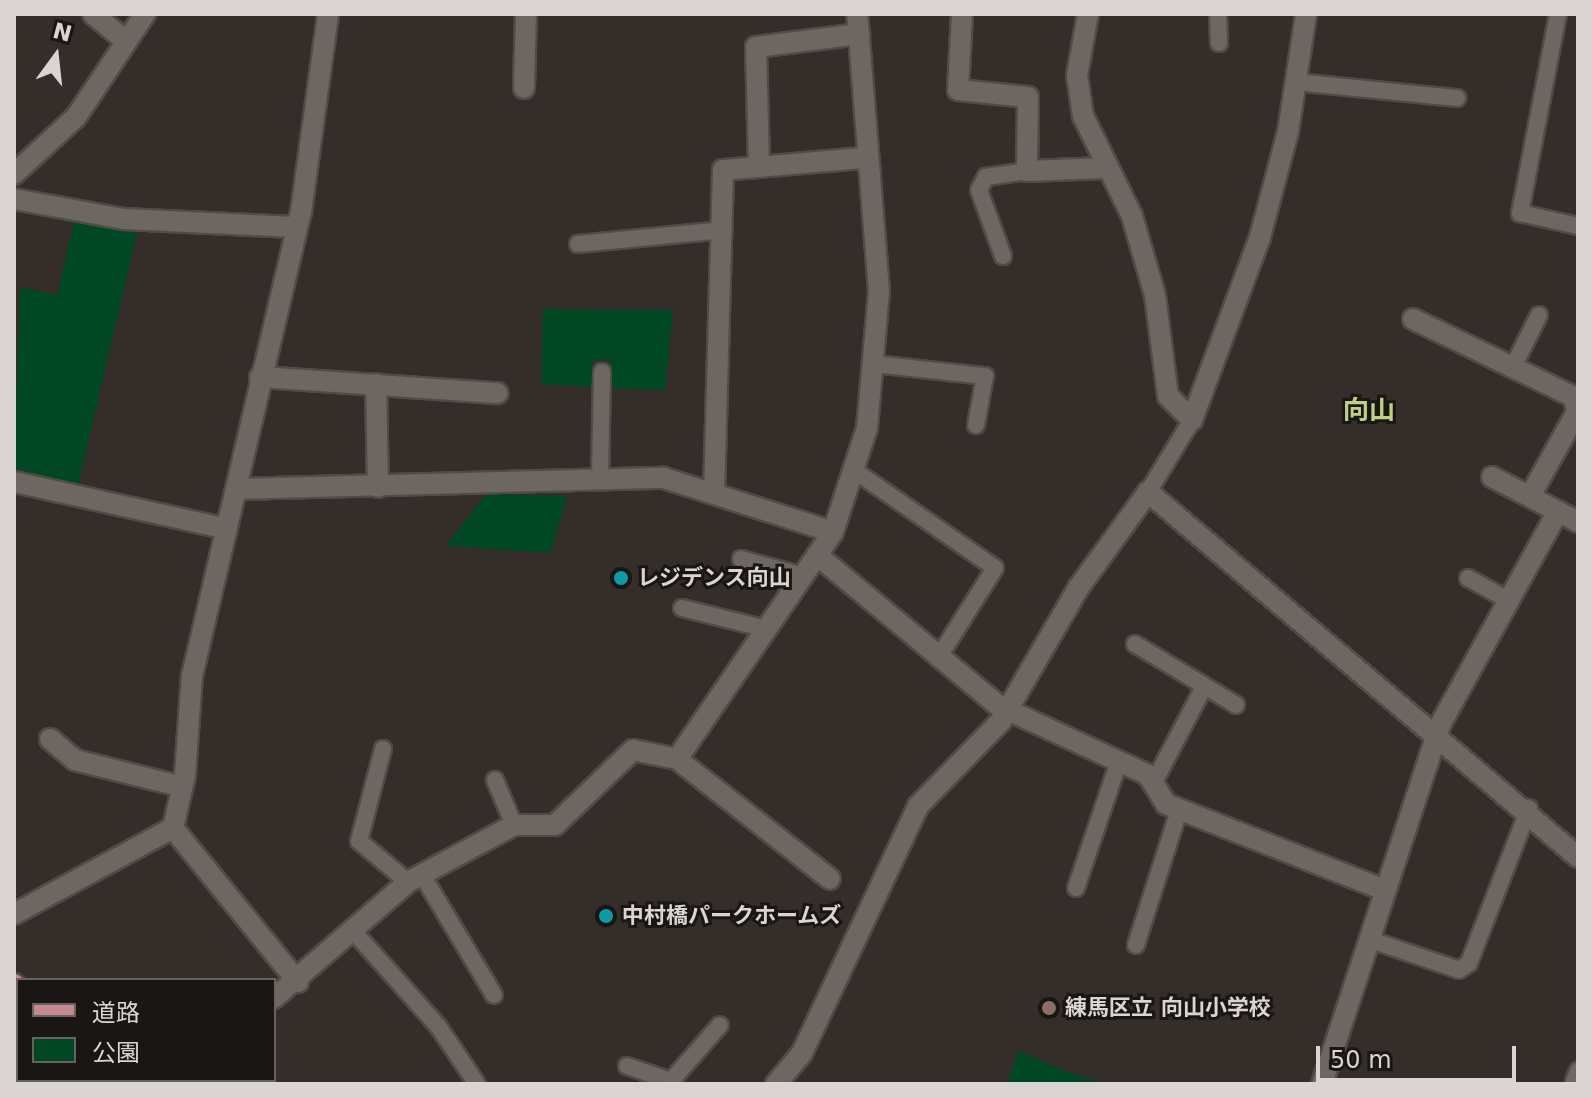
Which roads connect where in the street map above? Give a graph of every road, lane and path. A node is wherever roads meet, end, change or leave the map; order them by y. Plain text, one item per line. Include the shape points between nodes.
1 (93, 14) edge
2 (145, 14) edge
3 (328, 14) edge
4 (526, 14) edge
5 (962, 14) edge
6 (1088, 14) edge
7 (1218, 14) edge
8 (1306, 14) edge
9 (1558, 14) edge
10 (858, 24) edge
11 (126, 41) junction
12 (1219, 43) dead end
13 (1296, 82) junction
14 (524, 88) dead end
15 (1457, 98) dead end
16 (864, 158) junction
17 (759, 167) junction
18 (1104, 168) junction
19 (1027, 171) junction
20 (14, 174) edge
21 (14, 199) edge
22 (1578, 226) edge
23 (295, 227) junction
24 (723, 230) junction
25 (578, 244) dead end
26 (1003, 256) dead end
27 (1539, 315) dead end
28 (1413, 319) dead end
29 (874, 364) junction
30 (1513, 367) junction
31 (602, 372) dead end
32 (260, 377) junction
33 (376, 384) junction
34 (497, 393) dead end
35 (1192, 420) junction
36 (976, 425) dead end
37 (855, 471) junction
38 (1492, 477) dead end
39 (600, 478) junction
40 (14, 482) edge
41 (378, 487) junction
42 (237, 489) junction
43 (1148, 492) junction
44 (714, 494) junction
45 (1530, 496) junction
46 (1558, 511) junction
47 (1578, 522) edge
48 (227, 529) junction
49 (833, 532) junction
50 (817, 555) junction
51 (741, 559) dead end
52 (800, 575) junction
53 (1468, 578) dead end
54 (1510, 601) junction
55 (682, 608) dead end
56 (762, 628) junction
57 (1135, 644) dead end
58 (938, 658) junction
59 (1204, 687) junction
60 (1236, 705) dead end
61 (1007, 710) junction
62 (1437, 735) junction
63 (50, 739) dead end
64 (383, 749) dead end
65 (677, 759) junction
66 (1119, 761) junction
67 (495, 780) dead end
68 (1153, 784) junction
69 (183, 787) junction
70 (1529, 808) junction
71 (1179, 810) junction
72 (514, 825) junction
73 (173, 828) junction
74 (1578, 857) edge
75 (415, 878) junction
76 (830, 879) dead end
77 (1076, 888) dead end
78 (1384, 890) junction
79 (14, 914) edge
80 (355, 933) junction
81 (1368, 939) junction
82 (1136, 945) dead end
83 (298, 982) junction
84 (494, 995) dead end
85 (276, 997) edge
86 (720, 1025) dead end
87 (627, 1066) dead end
88 (677, 1083) edge
89 (477, 1084) edge
90 (776, 1084) edge
91 (1322, 1084) edge

1 - 11 street
2 - 11 street
3 - 23 street
4 - 14 street
5 - 19 street via 958,90 1028,97
6 - 18 street via 1077,75
7 - 12 lane
8 - 13 street
9 - 22 lane via 1520,213
10 - 16 street
10 - 17 street via 756,47
11 - 20 street via 76,117
13 - 15 lane
13 - 35 street via 1260,237
16 - 17 street
16 - 29 street via 879,291
17 - 24 street via 723,170
18 - 19 street
18 - 35 street via 1132,216 1155,295 1168,396
19 - 26 lane via 986,177 979,190
21 - 23 street via 123,219
23 - 32 street
24 - 25 lane
24 - 44 street
27 - 30 lane
28 - 30 street
29 - 36 lane via 985,376
29 - 37 street
30 - 45 street via 1574,397 1577,412
31 - 39 lane
32 - 33 street
32 - 42 street
33 - 34 street
33 - 41 street
35 - 43 lane
37 - 49 street
37 - 58 lane via 995,568
38 - 45 street
39 - 41 street
39 - 44 street via 664,478
40 - 48 street
41 - 42 street
42 - 48 street
43 - 61 street via 1079,587
43 - 62 street
44 - 49 street
45 - 46 street
46 - 47 street
46 - 54 street
48 - 69 street via 192,676
49 - 50 street
50 - 52 street
50 - 58 street
51 - 52 lane
52 - 56 street
53 - 54 lane
54 - 62 street via 1476,650
55 - 56 lane
56 - 65 street
57 - 59 lane
58 - 61 street
59 - 60 lane
59 - 68 lane
61 - 66 street
61 - 90 street via 918,806 802,1053
62 - 70 street
62 - 78 street
63 - 69 street via 75,760
64 - 75 lane via 359,841
65 - 72 street via 633,750 555,825
65 - 76 street
66 - 68 street
66 - 77 lane
67 - 72 lane
68 - 71 street
69 - 73 street
70 - 74 street
70 - 81 lane via 1469,963 1459,970
71 - 78 street
71 - 82 lane
72 - 75 street
73 - 79 street
73 - 83 street
75 - 80 street
75 - 84 lane
78 - 81 street
80 - 83 street
80 - 89 lane via 438,1026
81 - 91 street
83 - 85 street
86 - 88 lane
87 - 88 lane

